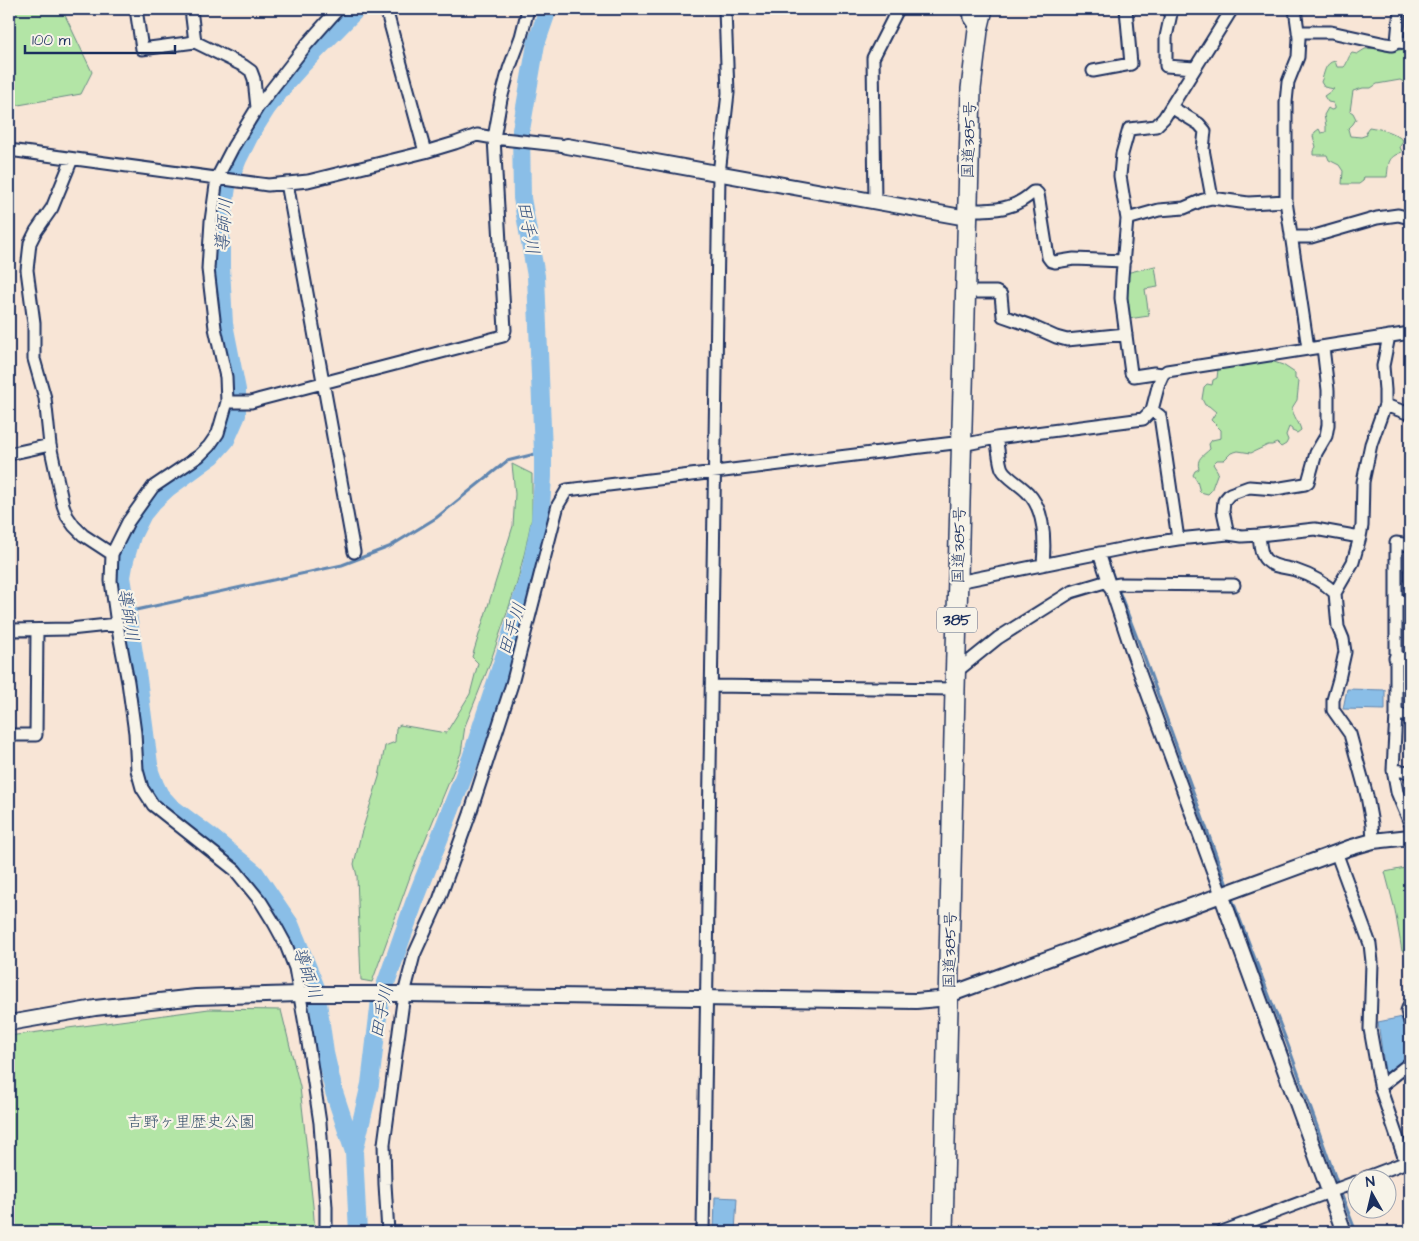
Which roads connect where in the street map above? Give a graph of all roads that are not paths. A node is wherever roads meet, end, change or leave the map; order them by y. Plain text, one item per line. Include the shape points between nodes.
1 (136, 9) edge
2 (191, 9) edge
3 (338, 9) edge
4 (386, 9) edge
5 (528, 9) edge
6 (725, 9) edge
7 (898, 9) edge
8 (969, 9) edge
9 (983, 9) edge
10 (1126, 9) edge
11 (1172, 9) edge
12 (1232, 9) edge
13 (1295, 9) edge
14 (1400, 9) edge
15 (978, 30) junction
16 (1298, 32) junction
17 (195, 42) junction
18 (1397, 42) junction
19 (1410, 43) edge
20 (1195, 68) junction
21 (1093, 71) dead end
22 (1171, 107) junction
23 (257, 108) junction
24 (494, 138) junction
25 (567, 146) joint
26 (9, 150) edge
27 (425, 152) junction
28 (72, 159) junction
29 (719, 174) junction
30 (217, 178) junction
31 (287, 183) junction
32 (1212, 198) junction
33 (1286, 200) junction
34 (875, 202) junction
35 (967, 214) junction
36 (1410, 218) edge
37 (1127, 219) junction
38 (1291, 237) junction
39 (1124, 262) junction
40 (965, 292) junction
41 (1410, 333) edge
42 (1126, 334) junction
43 (1389, 336) junction
44 (1323, 347) junction
45 (1308, 348) junction
46 (1163, 374) junction
47 (324, 382) junction
48 (227, 402) junction
49 (1385, 405) junction
50 (1152, 410) junction
51 (1410, 414) edge
52 (996, 438) junction
53 (50, 445) junction
54 (962, 445) junction
55 (9, 454) edge
56 (714, 472) junction
57 (1228, 534) junction
58 (1258, 534) junction
59 (1360, 537) junction
60 (1178, 539) junction
61 (1410, 544) edge
62 (354, 552) dead end
63 (1099, 553) junction
64 (112, 554) junction
65 (1043, 564) junction
66 (958, 582) junction
67 (1108, 584) junction
68 (1234, 585) dead end
69 (1335, 593) junction
70 (1396, 600) junction
71 (1410, 601) edge
72 (117, 624) junction
73 (9, 630) edge
74 (37, 630) junction
75 (1395, 658) junction
76 (1410, 659) edge
77 (955, 680) junction
78 (711, 686) junction
79 (1396, 714) junction
80 (1410, 716) edge
81 (9, 735) edge
82 (1393, 770) junction
83 (1410, 772) edge
84 (1410, 823) edge
85 (1410, 837) edge
86 (1373, 841) junction
87 (1336, 852) junction
88 (1221, 894) junction
89 (300, 994) junction
90 (404, 994) junction
91 (949, 994) junction
92 (706, 998) junction
93 (1410, 1003) edge
94 (9, 1023) edge
95 (1410, 1023) edge
96 (1410, 1063) edge
97 (1381, 1086) junction
98 (1391, 1168) edge
99 (1346, 1186) edge
100 (1330, 1192) junction
101 (326, 1232) edge
102 (388, 1232) edge
103 (703, 1232) edge
104 (943, 1232) edge
105 (1222, 1232) edge
106 (1344, 1232) edge

1 - 17 street via 142,49
2 - 17 street
3 - 23 street
4 - 27 street
5 - 24 street via 501,98
6 - 29 street via 728,93
7 - 34 street via 873,58
8 - 15 street via 970,18
9 - 15 highway, 国道385号 / 385
10 - 21 street via 1131,64
11 - 20 street via 1166,38 1166,66
12 - 20 street
13 - 16 street
14 - 18 street
15 - 35 highway, 国道385号 / 385 via 971,89
16 - 18 street via 1331,32 1392,45
16 - 33 street via 1298,57 1288,82 1286,102
17 - 23 street via 251,71
18 - 19 street
20 - 22 street
22 - 32 street via 1205,131 1203,149
22 - 37 street via 1156,126 1129,128 1120,176
23 - 30 street
24 - 25 street
24 - 27 street via 477,135
24 - 47 street via 503,336
25 - 29 street
26 - 28 street
27 - 31 street via 308,182
28 - 30 street
28 - 53 street via 52,208 30,244 27,270 34,323 34,359 45,398
29 - 34 street
29 - 56 street
30 - 31 street
30 - 48 street via 210,222 208,269 215,328 226,376
31 - 47 street
32 - 33 street via 1248,203
32 - 37 street via 1184,208 1159,210
33 - 38 street
34 - 35 street
35 - 39 street via 1006,208 1036,192 1051,261 1074,258
35 - 40 highway, 国道385号 / 385
36 - 38 street via 1377,218 1311,237
37 - 39 street
38 - 45 street
39 - 42 street via 1121,298
40 - 42 street via 996,292 1001,295 1004,316 1067,340
40 - 54 highway, 国道385号 / 385
41 - 43 street
42 - 46 street via 1131,373 1134,376
43 - 44 street
43 - 49 street via 1382,366
44 - 45 street
44 - 57 street via 1328,425 1308,482 1275,489 1249,487 1230,494 1224,501
45 - 46 street
46 - 50 street
47 - 48 street via 251,402
47 - 62 street
48 - 64 street via 218,433 209,446 153,487 128,522
49 - 51 street
49 - 59 street via 1371,444 1363,482
50 - 52 street via 1143,419
50 - 60 street via 1160,416
52 - 54 street
52 - 65 street via 1002,469 1029,494 1038,511 1043,526
53 - 55 street
53 - 64 street via 67,516 83,535
54 - 56 street via 954,443
54 - 66 highway, 国道385号 / 385
56 - 78 street
56 - 90 street via 567,490 558,505 512,684 439,900 414,955
57 - 58 street
57 - 60 street
58 - 59 street via 1315,529
58 - 69 street via 1266,560 1308,575
59 - 69 street via 1353,562
60 - 63 street
61 - 70 street via 1396,542
63 - 65 street
63 - 67 street
64 - 72 street via 111,581
65 - 66 street
66 - 77 highway, 国道385号 / 385
67 - 68 street
67 - 77 street via 1071,592 998,638
67 - 88 street
69 - 86 street via 1344,652 1333,710 1350,734 1367,796
70 - 71 street
70 - 75 street
72 - 74 street
72 - 89 street via 142,788 153,805 235,870 262,902 286,945
73 - 74 street
74 - 81 street via 36,735
75 - 76 street
75 - 79 street
77 - 78 street
77 - 91 highway, 国道385号 / 385
78 - 92 street
79 - 80 street
79 - 82 street
82 - 83 street
82 - 84 street via 1397,792
85 - 86 street
86 - 87 street
87 - 88 street
87 - 97 street via 1370,944 1370,1029
88 - 91 street
88 - 100 street
89 - 90 street
89 - 94 street via 196,997 96,1008
89 - 101 street via 320,1123
90 - 92 street
90 - 102 street via 384,1144
91 - 92 street via 938,999 916,1001
91 - 104 highway, 国道385号 / 385
92 - 103 street
93 - 95 street via 1407,1011
96 - 97 street
97 - 98 street via 1406,1160
99 - 100 street
100 - 105 street
100 - 106 street

